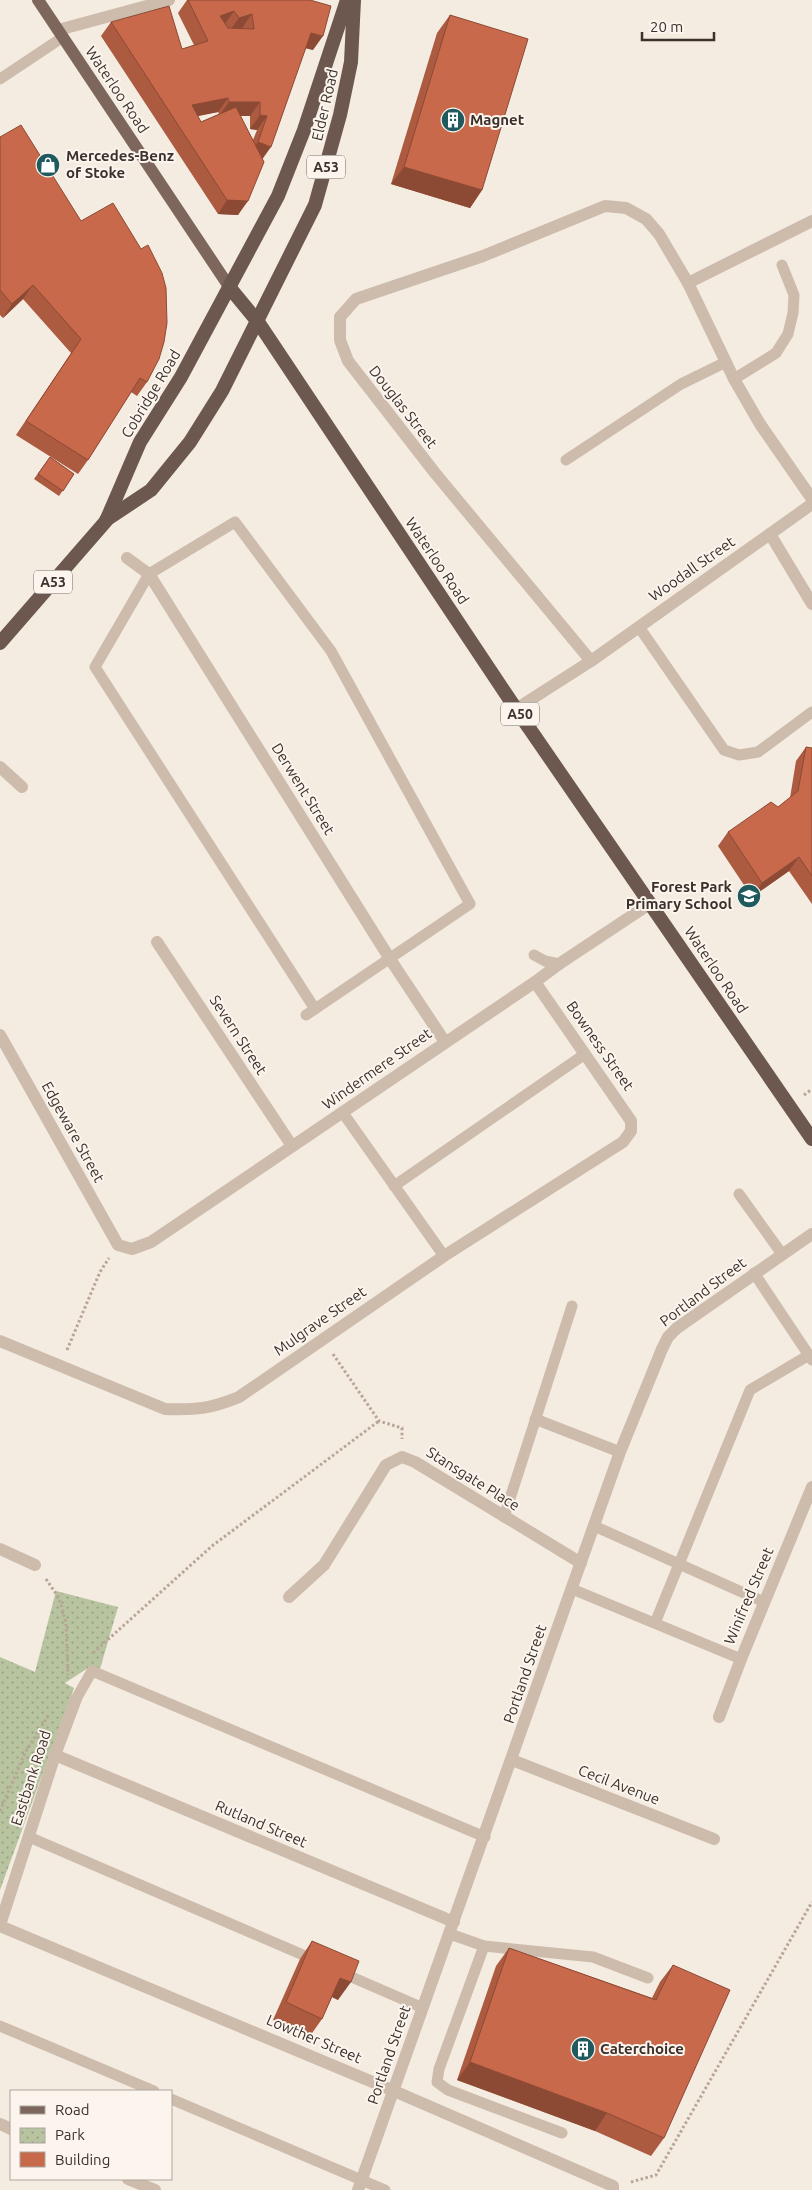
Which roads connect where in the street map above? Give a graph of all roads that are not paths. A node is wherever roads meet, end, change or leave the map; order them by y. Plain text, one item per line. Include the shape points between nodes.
1 (38, 0) edge
2 (169, 0) edge
3 (347, 0) edge
4 (354, 0) edge
5 (60, 34) junction
6 (0, 79) edge
7 (812, 221) edge
8 (782, 265) dead end
9 (688, 283) junction
10 (230, 288) junction
11 (258, 322) junction
12 (726, 362) junction
13 (734, 379) junction
14 (566, 460) dead end
15 (812, 499) edge
16 (812, 504) edge
17 (106, 521) junction
18 (770, 534) junction
19 (127, 558) dead end
20 (149, 574) junction
21 (810, 596) edge
22 (639, 627) junction
23 (0, 643) edge
24 (591, 661) junction
25 (516, 709) junction
26 (812, 712) edge
27 (0, 767) edge
28 (22, 787) dead end
29 (651, 903) junction
30 (157, 942) dead end
31 (534, 955) dead end
32 (390, 959) junction
33 (559, 964) junction
34 (535, 982) junction
35 (0, 1035) edge
36 (445, 1042) junction
37 (585, 1054) junction
38 (344, 1113) junction
39 (632, 1131) joint
40 (812, 1139) edge
41 (292, 1146) junction
42 (394, 1186) junction
43 (739, 1194) dead end
44 (812, 1234) edge
45 (118, 1245) joint
46 (782, 1254) junction
47 (444, 1256) junction
48 (754, 1274) junction
49 (572, 1306) dead end
50 (0, 1341) edge
51 (810, 1357) edge
52 (535, 1419) junction
53 (620, 1452) junction
54 (812, 1488) edge
55 (504, 1517) junction
56 (594, 1526) junction
57 (0, 1550) edge
58 (581, 1562) junction
59 (679, 1564) junction
60 (35, 1565) road end
61 (572, 1589) junction
62 (289, 1597) dead end
63 (764, 1602) junction
64 (655, 1623) junction
65 (741, 1659) junction
66 (76, 1699) joint
67 (719, 1717) dead end
68 (55, 1755) junction
69 (512, 1760) junction
70 (29, 1837) junction
71 (485, 1837) junction
72 (714, 1839) dead end
73 (0, 1925) edge
74 (452, 1928) junction
75 (484, 1946) junction
76 (648, 1978) dead end
77 (423, 2008) junction
78 (0, 2026) edge
79 (152, 2090) edge
80 (394, 2090) junction
81 (172, 2099) edge
82 (562, 2133) dead end
83 (130, 2180) edge
84 (360, 2185) edge
85 (613, 2188) edge
86 (155, 2190) edge
87 (385, 2190) edge

1 - 5 main road, Waterloo Road / A50
2 - 5 street
3 - 10 highway, Elder Road / A53 via 304,130 278,196
4 - 11 highway, Elder Road / A53 via 351,62 321,186 315,205
5 - 6 lane
5 - 10 main road, Waterloo Road / A50
7 - 9 street
8 - 13 lane via 794,294 788,334 776,353
9 - 12 street
9 - 24 street, Douglas Street via 659,234 646,219 626,208 605,206 483,256 356,299 340,317 340,340 348,361 435,473
10 - 11 highway, Waterloo Road / A50
10 - 17 highway, Cobridge Road / A53 via 181,377 140,442
11 - 17 highway, Cobridge Road / A53 via 222,391 190,442 151,490
11 - 25 highway, Waterloo Road / A50
12 - 13 street
12 - 14 lane via 681,384
13 - 15 street via 760,424
16 - 18 street, Woodall Street
17 - 23 highway, Cobridge Road / A53
18 - 21 street
18 - 22 street, Woodall Street
19 - 20 street, Derwent Street
20 - 32 street, Derwent Street
20 - 32 lane via 95,667 310,1012
20 - 32 lane via 235,522 331,651 470,904
22 - 24 street, Woodall Street
22 - 26 lane via 724,750 739,755 758,752
24 - 25 street
25 - 29 highway, Waterloo Road / A50
27 - 28 street
29 - 33 street, Windermere Street
29 - 40 highway, Waterloo Road / A50
30 - 41 street, Severn Street
31 - 33 lane via 545,962
32 - 36 street, Derwent Street
33 - 34 street, Windermere Street
34 - 36 street, Windermere Street
34 - 37 street, Bowness Street
35 - 45 street, Edgeware Street
36 - 38 street, Windermere Street
37 - 39 street, Bowness Street via 632,1121
37 - 42 lane
38 - 41 street, Windermere Street
38 - 42 lane
39 - 47 street, Mulgrave Street via 622,1142
41 - 45 street, Windermere Street via 151,1242 132,1248
42 - 47 lane
43 - 46 lane
44 - 46 street, Portland Street
46 - 48 street, Portland Street
47 - 50 street, Mulgrave Street via 239,1397 216,1407 165,1410
48 - 51 lane
48 - 53 street, Portland Street via 668,1337
49 - 52 lane
51 - 59 lane via 750,1390
52 - 53 lane
52 - 55 lane
53 - 56 street, Portland Street
54 - 63 street, Winifred Street
55 - 58 street, Stansgate Place
55 - 62 street, Stansgate Place via 402,1457 386,1465 324,1565
56 - 58 street, Portland Street
56 - 59 lane
57 - 60 street
58 - 61 street, Portland Street
59 - 63 lane
59 - 64 lane
61 - 64 lane
61 - 69 street, Portland Street
63 - 65 street, Winifred Street
64 - 65 lane
65 - 67 street, Winifred Street
66 - 68 street, Eastbank Road
66 - 71 lane via 92,1671
68 - 70 street, Eastbank Road
68 - 74 street, Rutland Street
69 - 71 street, Portland Street
69 - 72 street, Cecil Avenue
70 - 73 street, Eastbank Road
70 - 77 lane
71 - 74 street, Portland Street
73 - 80 street, Lowther Street
74 - 75 lane
74 - 77 street, Portland Street
75 - 76 lane via 593,1957
75 - 82 lane via 439,2068 437,2082 448,2090
77 - 80 street, Portland Street
78 - 79 lane
80 - 84 street, Portland Street
80 - 85 street, Lowther Street
81 - 84 lane
83 - 86 street
84 - 87 lane

